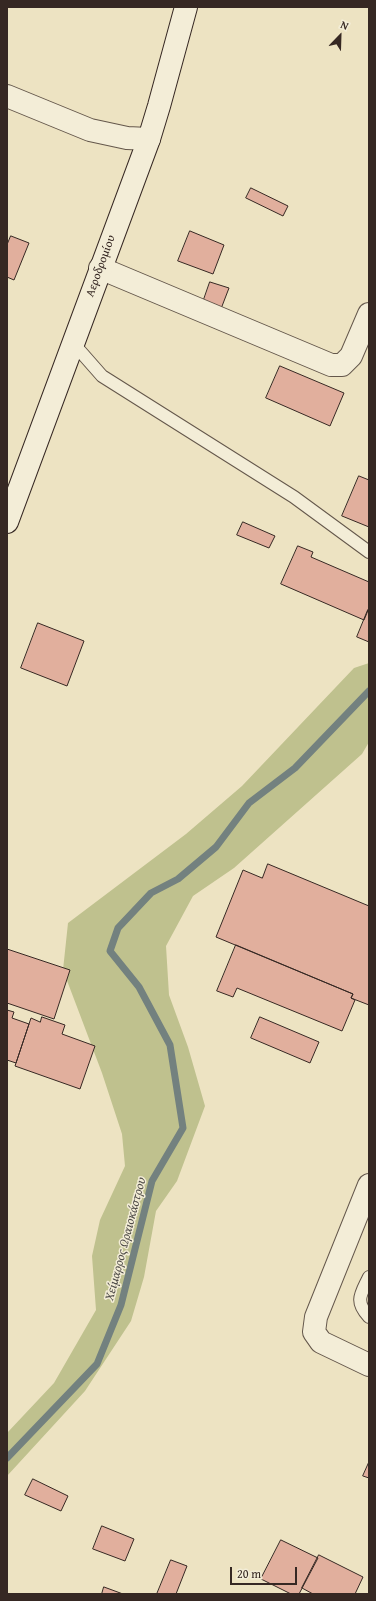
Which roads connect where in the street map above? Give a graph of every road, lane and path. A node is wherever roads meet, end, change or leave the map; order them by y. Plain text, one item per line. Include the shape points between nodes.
1 (186, 7) edge
2 (7, 96) edge
3 (149, 139) junction
4 (100, 268) junction
5 (369, 314) edge
6 (73, 343) junction
7 (7, 522) edge
8 (369, 552) edge
9 (369, 1185) edge
10 (369, 1277) edge
11 (369, 1317) edge
12 (369, 1365) edge

1 - 3 street, Αεροδρομίου
2 - 3 street via 90,130 128,138
3 - 4 street, Αεροδρομίου
4 - 5 street via 331,365 342,364 351,356
4 - 6 street, Αεροδρομίου
6 - 7 street, Αεροδρομίου
6 - 8 lane via 102,376 294,497
9 - 12 street via 316,1317 314,1332 321,1342
10 - 11 lane via 359,1302

